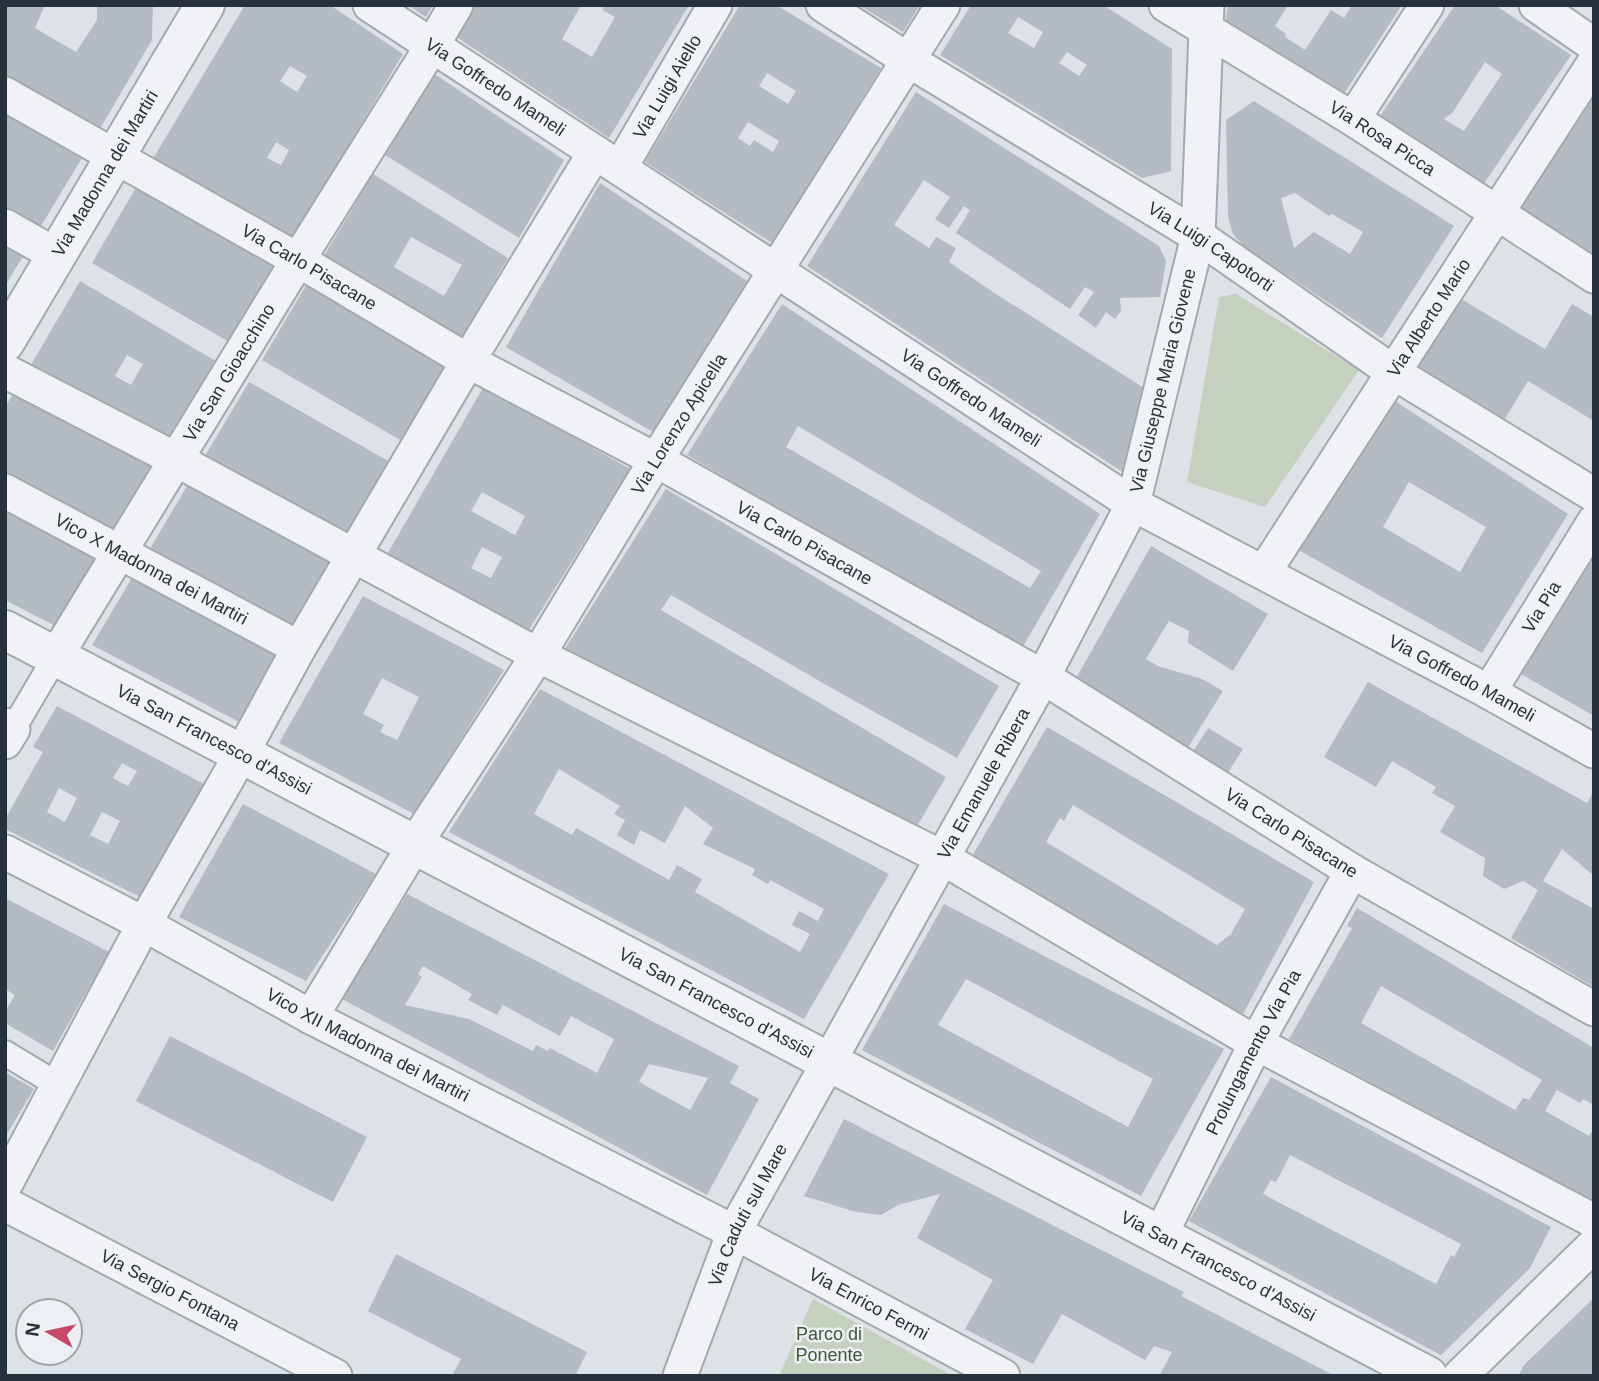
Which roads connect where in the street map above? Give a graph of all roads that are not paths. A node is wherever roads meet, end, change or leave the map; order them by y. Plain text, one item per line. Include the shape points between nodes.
1 (370, 5) edge
2 (456, 5) edge
3 (715, 5) edge
4 (823, 5) edge
5 (943, 5) edge
6 (1166, 5) edge
7 (1427, 5) edge
8 (1536, 5) edge
9 (193, 14) edge
10 (1206, 17) edge
11 (1594, 45) edge
12 (432, 46) junction
13 (908, 60) junction
14 (1594, 63) edge
15 (5, 94) edge
16 (1353, 119) junction
17 (114, 157) junction
18 (608, 160) junction
19 (1497, 214) junction
20 (5, 226) edge
21 (1198, 236) junction
22 (56, 255) junction
23 (298, 260) junction
24 (776, 271) junction
25 (1594, 276) edge
26 (5, 342) edge
27 (468, 360) junction
28 (5, 371) edge
29 (1393, 372) junction
30 (177, 460) junction
31 (656, 460) junction
32 (5, 491) edge
33 (1594, 495) edge
34 (1133, 504) junction
35 (1594, 522) edge
36 (120, 552) junction
37 (355, 555) junction
38 (1264, 572) junction
39 (5, 630) edge
40 (299, 648) junction
41 (538, 655) junction
42 (56, 656) junction
43 (1043, 677) junction
44 (1489, 692) junction
45 (8, 732) edge
46 (1594, 751) edge
47 (242, 753) junction
48 (415, 844) junction
49 (5, 852) edge
50 (941, 858) junction
51 (1352, 871) junction
52 (144, 925) junction
53 (1594, 1009) edge
54 (312, 1017) junction
55 (1256, 1043) junction
56 (5, 1053) edge
57 (829, 1062) junction
58 (58, 1085) junction
59 (5, 1185) edge
60 (5, 1204) edge
61 (1594, 1221) edge
62 (734, 1232) junction
63 (1160, 1236) junction
64 (1594, 1245) edge
65 (335, 1376) edge
66 (680, 1376) edge
67 (1003, 1376) edge
68 (1429, 1376) edge
69 (1460, 1376) edge

1 - 12 street, Via Goffredo Mameli
2 - 12 street, Via San Gioacchino
3 - 18 street, Via Luigi Aiello
4 - 13 street, Via Luigi Capotorti
5 - 13 street, Via Lorenzo Apicella
6 - 10 street, Via Rosa Picca
7 - 16 street
8 - 11 street
9 - 17 street, Via Madonna dei Martiri
10 - 16 street, Via Rosa Picca
10 - 21 street, Via Giuseppe Maria Giovene
12 - 18 street, Via Goffredo Mameli
12 - 23 street, Via San Gioacchino
13 - 21 street, Via Luigi Capotorti
13 - 24 street, Via Lorenzo Apicella
14 - 19 street, Via Alberto Mario
15 - 17 street, Via Carlo Pisacane
16 - 19 street, Via Rosa Picca
17 - 22 street, Via Madonna dei Martiri
17 - 23 street, Via Carlo Pisacane
18 - 24 street, Via Goffredo Mameli
18 - 27 street, Via Luigi Aiello
19 - 25 street, Via Rosa Picca
19 - 29 street, Via Alberto Mario
20 - 22 street
21 - 29 street, Via Luigi Capotorti
21 - 34 street, Via Giuseppe Maria Giovene
22 - 26 street, Via Madonna dei Martiri
23 - 27 street, Via Carlo Pisacane
23 - 30 street, Via San Gioacchino
24 - 31 street, Via Lorenzo Apicella
24 - 34 street, Via Goffredo Mameli
27 - 31 street, Via Carlo Pisacane
27 - 37 street, Via Luigi Aiello
28 - 30 street
29 - 33 street, Via Luigi Capotorti
29 - 38 street, Via Alberto Mario
30 - 36 street, Via San Gioacchino
30 - 37 street
31 - 41 street, Via Lorenzo Apicella
31 - 43 street, Via Carlo Pisacane
32 - 36 street, Vico X Madonna dei Martiri
34 - 38 street, Via Goffredo Mameli
34 - 43 street, Via Emanuele Ribera
35 - 44 street, Via Pia
36 - 40 street, Vico X Madonna dei Martiri
36 - 42 street, Via San Gioacchino
37 - 40 street, Via Luigi Aiello
37 - 41 street
38 - 44 street, Via Goffredo Mameli
39 - 42 street, Via San Francesco d'Assisi
40 - 47 street, Via Luigi Aiello
41 - 48 street, Via Lorenzo Apicella
41 - 50 street
42 - 45 street, Via San Gioacchino
42 - 47 street, Via San Francesco d'Assisi
43 - 50 street, Via Emanuele Ribera
43 - 51 street, Via Carlo Pisacane
44 - 46 street, Via Goffredo Mameli
47 - 48 street, Via San Francesco d'Assisi
47 - 52 street, Via Luigi Aiello
48 - 54 street, Via Lorenzo Apicella
48 - 57 street, Via San Francesco d'Assisi
49 - 52 street, Vico XII Madonna dei Martiri
50 - 55 street
50 - 57 street, Via Emanuele Ribera
51 - 53 street, Via Carlo Pisacane
51 - 55 street, Prolungamento Via Pia
52 - 54 street, Vico XII Madonna dei Martiri
52 - 58 street, Via Luigi Aiello
54 - 62 street, Vico XII Madonna dei Martiri
55 - 61 street
55 - 63 street, Prolungamento Via Pia
56 - 58 street
57 - 62 street, Via Caduti sul Mare
57 - 63 street, Via San Francesco d'Assisi
58 - 59 street, Via Luigi Aiello
60 - 65 street, Via Sergio Fontana
62 - 66 street, Via Caduti sul Mare
62 - 67 street, Via Enrico Fermi
63 - 68 street, Via San Francesco d'Assisi
64 - 69 street

